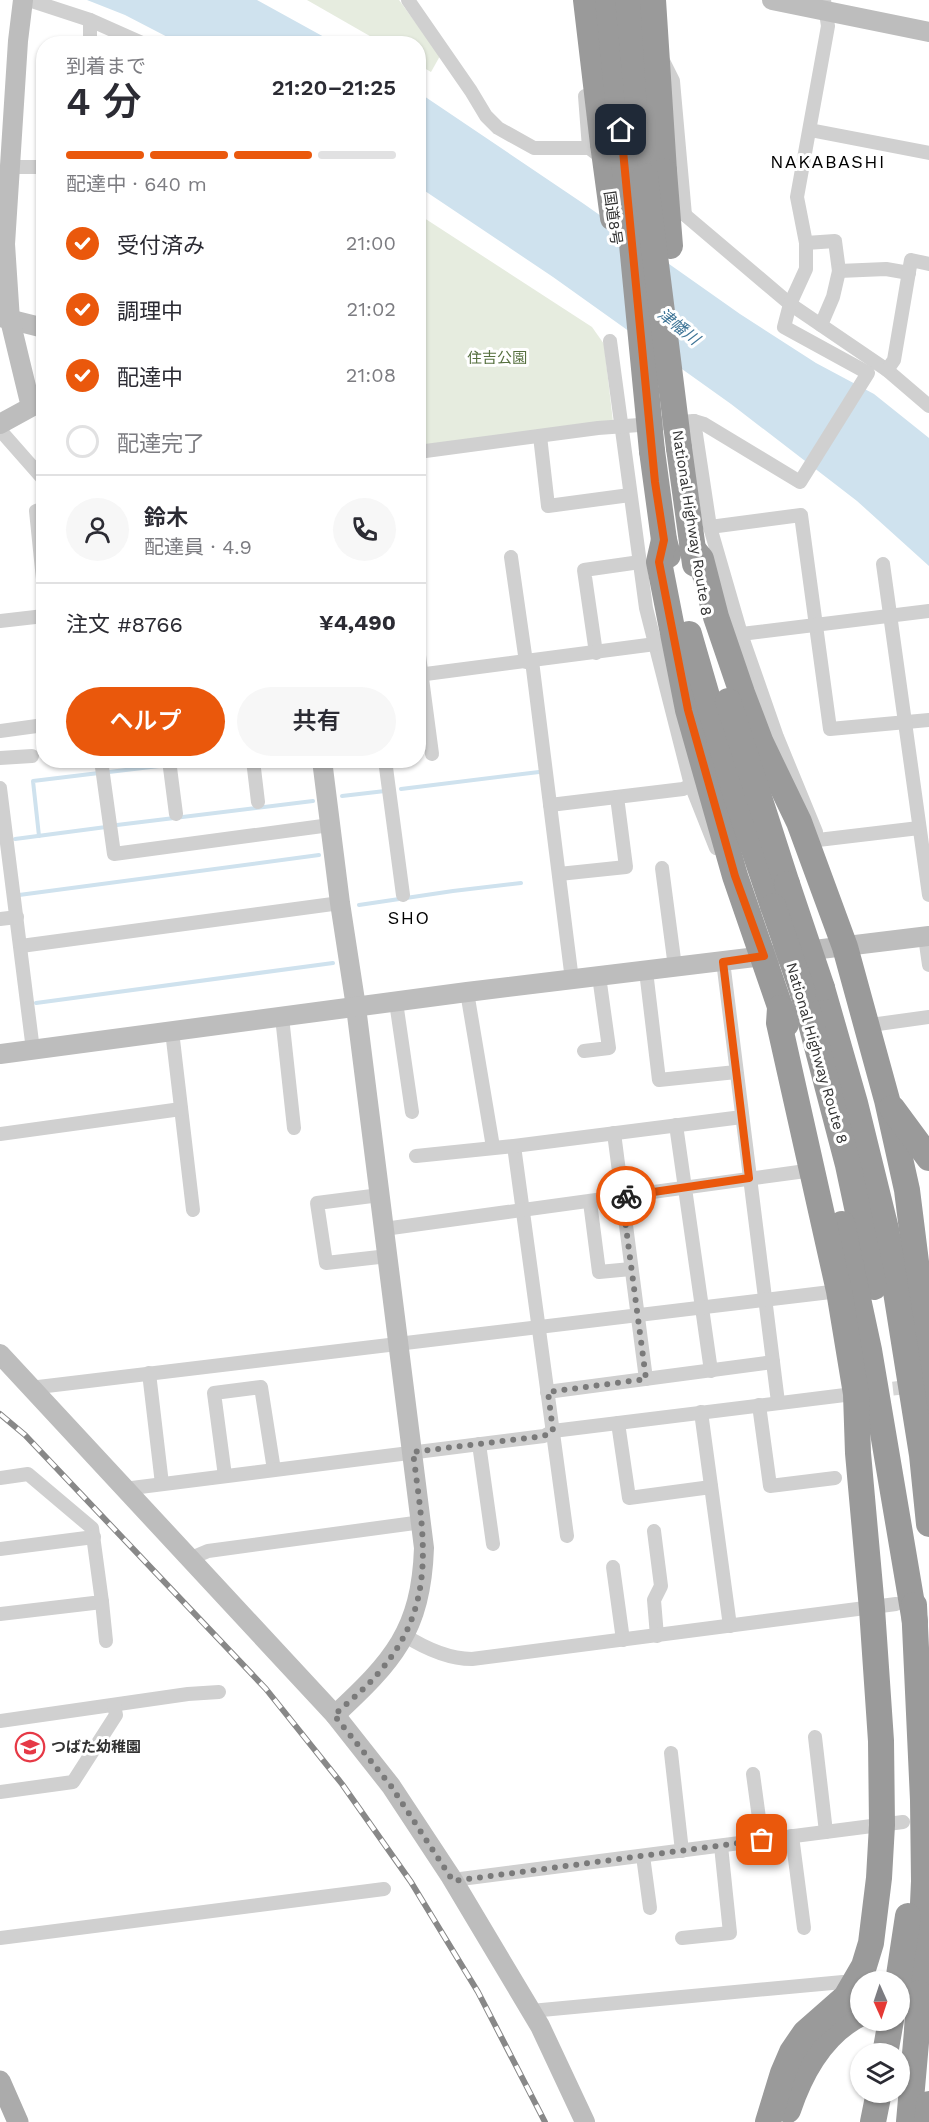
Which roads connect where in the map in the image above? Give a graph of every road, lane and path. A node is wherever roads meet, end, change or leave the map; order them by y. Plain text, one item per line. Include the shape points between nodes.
1 (23, 0) edge
2 (29, 0) edge
3 (408, 0) edge
4 (772, 0) edge
5 (619, 2) edge
6 (825, 6) edge
7 (90, 20) junction
8 (929, 32) edge
9 (90, 36) edge
10 (126, 36) edge
11 (654, 41) junction
12 (810, 130) junction
13 (605, 148) junction
14 (929, 153) edge
15 (9, 167) junction
16 (36, 167) edge
17 (654, 174) junction
18 (685, 215) junction
19 (806, 243) junction
20 (929, 264) edge
21 (839, 271) junction
22 (909, 273) junction
23 (790, 304) junction
24 (5, 319) edge
25 (821, 325) junction
26 (36, 326) edge
27 (610, 341) dead end
28 (645, 360) joint
29 (887, 370) junction
30 (929, 406) edge
31 (694, 421) junction
32 (0, 424) edge
33 (622, 427) junction
34 (0, 430) edge
35 (540, 436) junction
36 (426, 451) edge
37 (36, 471) edge
38 (630, 495) junction
39 (710, 527) junction
40 (664, 540) junction
41 (692, 548) junction
42 (511, 557) dead end
43 (640, 562) junction
44 (883, 564) dead end
45 (929, 611) edge
46 (891, 615) junction
47 (36, 617) edge
48 (0, 621) edge
49 (817, 624) junction
50 (737, 635) junction
51 (661, 644) junction
52 (596, 653) junction
53 (529, 662) junction
54 (426, 674) edge
55 (426, 714) edge
56 (929, 720) edge
57 (904, 723) junction
58 (36, 725) edge
59 (0, 731) edge
60 (432, 754) dead end
61 (32, 756) dead end
62 (0, 758) edge
63 (102, 768) edge
64 (170, 768) edge
65 (254, 768) edge
66 (323, 768) edge
67 (386, 768) edge
68 (691, 785) junction
69 (0, 788) edge
70 (617, 797) junction
71 (258, 802) dead end
72 (550, 805) junction
73 (176, 814) dead end
74 (330, 825) junction
75 (919, 828) junction
76 (813, 841) junction
77 (662, 868) dead end
78 (559, 874) junction
79 (735, 878) junction
80 (403, 895) dead end
81 (929, 895) edge
82 (340, 903) junction
83 (17, 917) junction
84 (0, 919) edge
85 (927, 936) edge
86 (21, 946) junction
87 (845, 947) junction
88 (764, 956) junction
89 (723, 962) junction
90 (929, 965) edge
91 (675, 967) junction
92 (646, 971) junction
93 (599, 976) junction
94 (572, 980) junction
95 (812, 990) junction
96 (467, 992) junction
97 (396, 1002) junction
98 (356, 1007) junction
99 (780, 1008) junction
100 (282, 1017) junction
101 (929, 1017) edge
102 (867, 1028) junction
103 (172, 1031) junction
104 (33, 1050) junction
105 (584, 1051) dead end
106 (0, 1054) edge
107 (736, 1072) junction
108 (887, 1100) junction
109 (181, 1109) junction
110 (412, 1112) dead end
111 (742, 1117) junction
112 (676, 1125) junction
113 (294, 1128) dead end
114 (614, 1133) junction
115 (0, 1134) edge
116 (514, 1146) junction
117 (493, 1147) junction
118 (416, 1156) dead end
119 (929, 1158) edge
120 (813, 1170) junction
121 (749, 1178) junction
122 (685, 1188) junction
123 (380, 1196) junction
124 (622, 1197) junction
125 (591, 1202) junction
126 (193, 1210) dead end
127 (523, 1210) junction
128 (384, 1229) junction
129 (388, 1256) junction
130 (631, 1269) junction
131 (839, 1291) junction
132 (766, 1300) junction
133 (701, 1308) junction
134 (637, 1316) junction
135 (539, 1328) junction
136 (398, 1342) junction
137 (0, 1354) edge
138 (773, 1362) junction
139 (711, 1371) junction
140 (148, 1373) junction
141 (646, 1379) junction
142 (30, 1388) junction
143 (548, 1392) junction
144 (858, 1393) junction
145 (778, 1402) junction
146 (759, 1405) junction
147 (701, 1412) junction
148 (929, 1419) edge
149 (618, 1423) junction
150 (553, 1431) junction
151 (478, 1444) junction
152 (413, 1452) junction
153 (274, 1470) junction
154 (225, 1476) junction
155 (0, 1478) edge
156 (835, 1478) dead end
157 (162, 1485) junction
158 (711, 1487) junction
159 (124, 1490) junction
160 (422, 1522) junction
161 (929, 1524) edge
162 (654, 1531) dead end
163 (567, 1536) dead end
164 (94, 1537) junction
165 (493, 1544) dead end
166 (0, 1548) edge
167 (189, 1559) junction
168 (613, 1567) dead end
169 (102, 1602) junction
170 (884, 1606) junction
171 (0, 1614) edge
172 (915, 1622) junction
173 (730, 1626) junction
174 (404, 1635) junction
175 (657, 1635) junction
176 (624, 1640) junction
177 (106, 1641) dead end
178 (219, 1692) dead end
179 (114, 1705) junction
180 (334, 1715) junction
181 (0, 1721) edge
182 (815, 1737) dead end
183 (671, 1753) dead end
184 (753, 1774) dead end
185 (0, 1792) edge
186 (893, 1823) junction
187 (826, 1832) junction
188 (792, 1836) junction
189 (762, 1840) junction
190 (721, 1845) junction
191 (682, 1851) junction
192 (644, 1856) junction
193 (453, 1881) junction
194 (384, 1888) dead end
195 (650, 1908) dead end
196 (804, 1928) dead end
197 (0, 1938) edge
198 (682, 1938) dead end
199 (861, 1971) edge
200 (850, 1987) edge
201 (850, 1991) edge
202 (912, 1995) edge
203 (531, 2011) junction
204 (850, 2021) edge
205 (857, 2031) edge
206 (899, 2031) edge
207 (0, 2081) edge
208 (877, 2103) edge
209 (929, 2104) edge
210 (10, 2114) edge
211 (585, 2122) edge
212 (768, 2122) edge
213 (785, 2122) edge
214 (803, 2122) edge
215 (873, 2122) edge
216 (909, 2122) edge
217 (927, 2122) edge

1 - 15 street
2 - 7 street
3 - 13 street via 498,128 534,148
4 - 6 street
5 - 11 highway
5 - 13 highway
5 - 13 highway via 592,50
5 - 17 highway, National Highway Route 8
6 - 8 street
6 - 12 street via 828,26
7 - 9 street
7 - 10 street
11 - 17 highway
11 - 18 street via 673,81
12 - 14 street
12 - 19 street via 797,198
13 - 18 street
13 - 28 highway, 国道8号, bridge via 628,324 633,343
15 - 16 street
15 - 24 street
17 - 41 highway, National Highway Route 8, bridge via 670,371
18 - 23 street
19 - 21 street via 835,241
19 - 23 street via 806,269
20 - 22 street via 911,260
21 - 22 street via 886,269
21 - 25 street
22 - 29 street via 894,360
23 - 25 street
23 - 31 street via 784,327 868,373 800,482 704,423
24 - 26 street
24 - 32 street via 31,407
25 - 29 street
27 - 33 street
28 - 40 highway, National Highway Route 8, bridge
29 - 30 street
31 - 33 street
31 - 39 street
33 - 35 street
33 - 38 street
34 - 37 street
35 - 36 street
35 - 38 street via 548,506
38 - 43 street
39 - 49 street via 801,515
39 - 50 street
40 - 79 highway via 659,562 688,710
40 - 95 highway, National Highway Route 8, bridge via 736,796 773,906
41 - 76 highway via 700,559 716,617 761,742
41 - 95 highway, National Highway Route 8, bridge via 715,660 787,884
42 - 53 street
43 - 51 street via 646,608
43 - 52 street via 584,570
44 - 46 street
45 - 46 street
46 - 49 street
46 - 57 street
47 - 48 street
49 - 50 street
49 - 57 street via 830,729
50 - 76 street
51 - 52 street
51 - 68 street
52 - 53 street
53 - 54 street
53 - 72 street
55 - 60 street
56 - 57 street
57 - 75 street
58 - 59 street
61 - 62 street
63 - 74 street via 114,854
64 - 73 street
65 - 71 street
66 - 74 street
67 - 80 street
68 - 70 street
68 - 79 street via 728,879
69 - 83 street
70 - 72 street
70 - 78 street via 626,867
72 - 78 street
74 - 82 street
75 - 76 street
75 - 81 street
76 - 87 highway
77 - 91 street
78 - 94 street
79 - 88 highway
82 - 86 street
82 - 98 street
83 - 84 street
83 - 86 street
85 - 87 street
85 - 90 street
86 - 104 street
87 - 88 street
87 - 102 highway
88 - 89 street
88 - 99 highway
89 - 91 street
89 - 107 street
91 - 92 street
92 - 93 street
92 - 107 street via 659,1080
93 - 94 street
93 - 105 street via 609,1048
94 - 96 street
95 - 161 highway, National Highway Route 8 via 855,1103 886,1229 922,1455
95 - 172 highway, National Highway Route 8 via 885,1347 904,1475
96 - 97 street
96 - 117 street
97 - 98 street
97 - 110 street
98 - 100 street
98 - 123 street
99 - 120 highway via 779,1023
99 - 172 highway via 805,1076 851,1263
100 - 103 street
100 - 113 street
101 - 102 street
102 - 108 highway
103 - 104 street
103 - 109 street
104 - 106 street
107 - 111 street
108 - 119 highway
108 - 148 highway via 907,1190
109 - 115 street
109 - 126 street
111 - 112 street
111 - 121 street
112 - 114 street
112 - 122 street
114 - 116 street
114 - 124 street
116 - 117 street
116 - 127 street
117 - 118 street
120 - 121 street
120 - 131 highway
121 - 122 street
121 - 132 street
122 - 124 street
122 - 133 street
123 - 128 street
123 - 129 street via 317,1203 326,1263
124 - 125 street
124 - 130 street
125 - 127 street
125 - 130 street via 599,1272
127 - 128 street
127 - 135 street
128 - 129 street
129 - 136 street
130 - 134 street
131 - 132 street
131 - 144 highway
132 - 133 street
132 - 138 street
133 - 134 street
133 - 139 street
134 - 135 street
134 - 141 street
135 - 136 street
135 - 143 street
136 - 140 street
136 - 152 street
137 - 142 street
138 - 139 street
138 - 145 street
139 - 141 street
140 - 142 street
140 - 157 street
141 - 143 street
142 - 159 street
143 - 150 street
144 - 145 street
144 - 170 highway via 858,1453
145 - 146 street
146 - 147 street
146 - 156 street via 770,1486
147 - 149 street
147 - 158 street
149 - 150 street
149 - 158 street via 629,1498
150 - 151 street via 544,1436
150 - 163 street
151 - 152 street
151 - 165 street
152 - 153 street
152 - 160 street
153 - 154 street
153 - 154 street via 261,1387 249,1388 214,1393
154 - 157 street
155 - 164 street via 28,1474 92,1528
157 - 159 street
158 - 173 street
159 - 167 street
160 - 167 street via 208,1551
160 - 174 street via 421,1584 412,1621
162 - 175 street via 661,1586 654,1600
164 - 166 street
164 - 169 street
167 - 180 street
168 - 176 street
169 - 171 street
169 - 177 street
170 - 173 street
170 - 186 highway via 881,1741
172 - 202 highway, National Highway Route 8 via 924,1881
173 - 175 street
174 - 176 street via 420,1645 462,1659
174 - 180 street via 382,1669
175 - 176 street
178 - 179 street
179 - 181 street
179 - 185 street via 116,1715 73,1782
180 - 193 street via 391,1786
182 - 187 street
183 - 191 street
184 - 189 street
186 - 187 street
186 - 199 highway
187 - 188 street
188 - 189 street
188 - 196 street
189 - 190 street
190 - 191 street
190 - 198 street via 730,1933
191 - 192 street
192 - 193 street
192 - 195 street
193 - 203 street
194 - 197 street
200 - 203 street via 843,1982
201 - 212 highway via 805,2033 792,2052
203 - 211 street
204 - 213 highway via 813,2055 797,2084
205 - 214 highway via 838,2045 819,2069
206 - 216 highway, National Highway Route 8
207 - 210 main road
208 - 215 highway
209 - 217 highway

